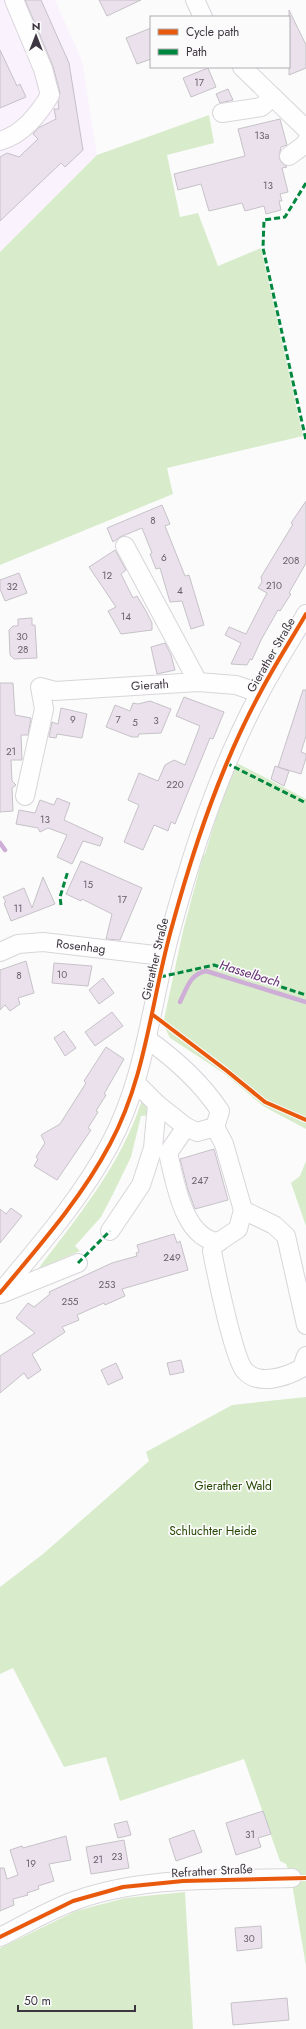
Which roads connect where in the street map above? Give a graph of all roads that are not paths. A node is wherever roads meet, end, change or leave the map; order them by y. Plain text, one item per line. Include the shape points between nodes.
1 (14, 0) edge
2 (195, 0) edge
3 (203, 16) edge
4 (243, 68) edge
5 (273, 97) junction
6 (222, 113) dead end
7 (306, 130) edge
8 (0, 141) edge
9 (306, 142) edge
10 (289, 156) dead end
11 (126, 546) dead end
12 (306, 614) edge
13 (198, 682) junction
14 (259, 693) junction
15 (25, 796) dead end
16 (0, 952) edge
17 (164, 956) junction
18 (147, 1039) junction
19 (136, 1082) junction
20 (157, 1104) junction
21 (186, 1127) junction
22 (215, 1127) junction
23 (243, 1210) junction
24 (110, 1231) dead end
25 (219, 1242) junction
26 (78, 1263) dead end
27 (0, 1294) edge
28 (306, 1325) edge
29 (306, 1356) edge
30 (292, 1878) dead end
31 (0, 1937) edge

1 - 8 street via 43,69 50,95 38,114 13,137
2 - 3 street
4 - 5 street
5 - 6 street via 261,107
5 - 7 street
9 - 10 street
11 - 13 street
12 - 14 street, Gierather Straße
13 - 14 street, Gierath via 236,685
13 - 15 street, Gierath via 55,691 40,687 44,709
14 - 17 street, Gierather Straße via 226,763 188,869
16 - 17 street, Rosenhag via 18,944 43,942
17 - 18 street, Gierather Straße
18 - 19 street, Gierather Straße
18 - 22 street via 187,1071 208,1093 220,1111
19 - 20 street
19 - 27 street, Gierather Straße via 111,1144 74,1203
20 - 21 street
20 - 24 street via 154,1148 141,1186
21 - 22 street via 197,1132
21 - 25 street via 168,1153 177,1192 189,1222 209,1241
22 - 23 street via 224,1144
23 - 25 street via 238,1230
23 - 28 street via 274,1224 286,1236
25 - 29 street via 214,1245 212,1251 221,1296 244,1371 256,1378 272,1378 302,1368
26 - 27 street, Gierather Straße
30 - 31 street, Refrather Straße via 122,1887 73,1901

